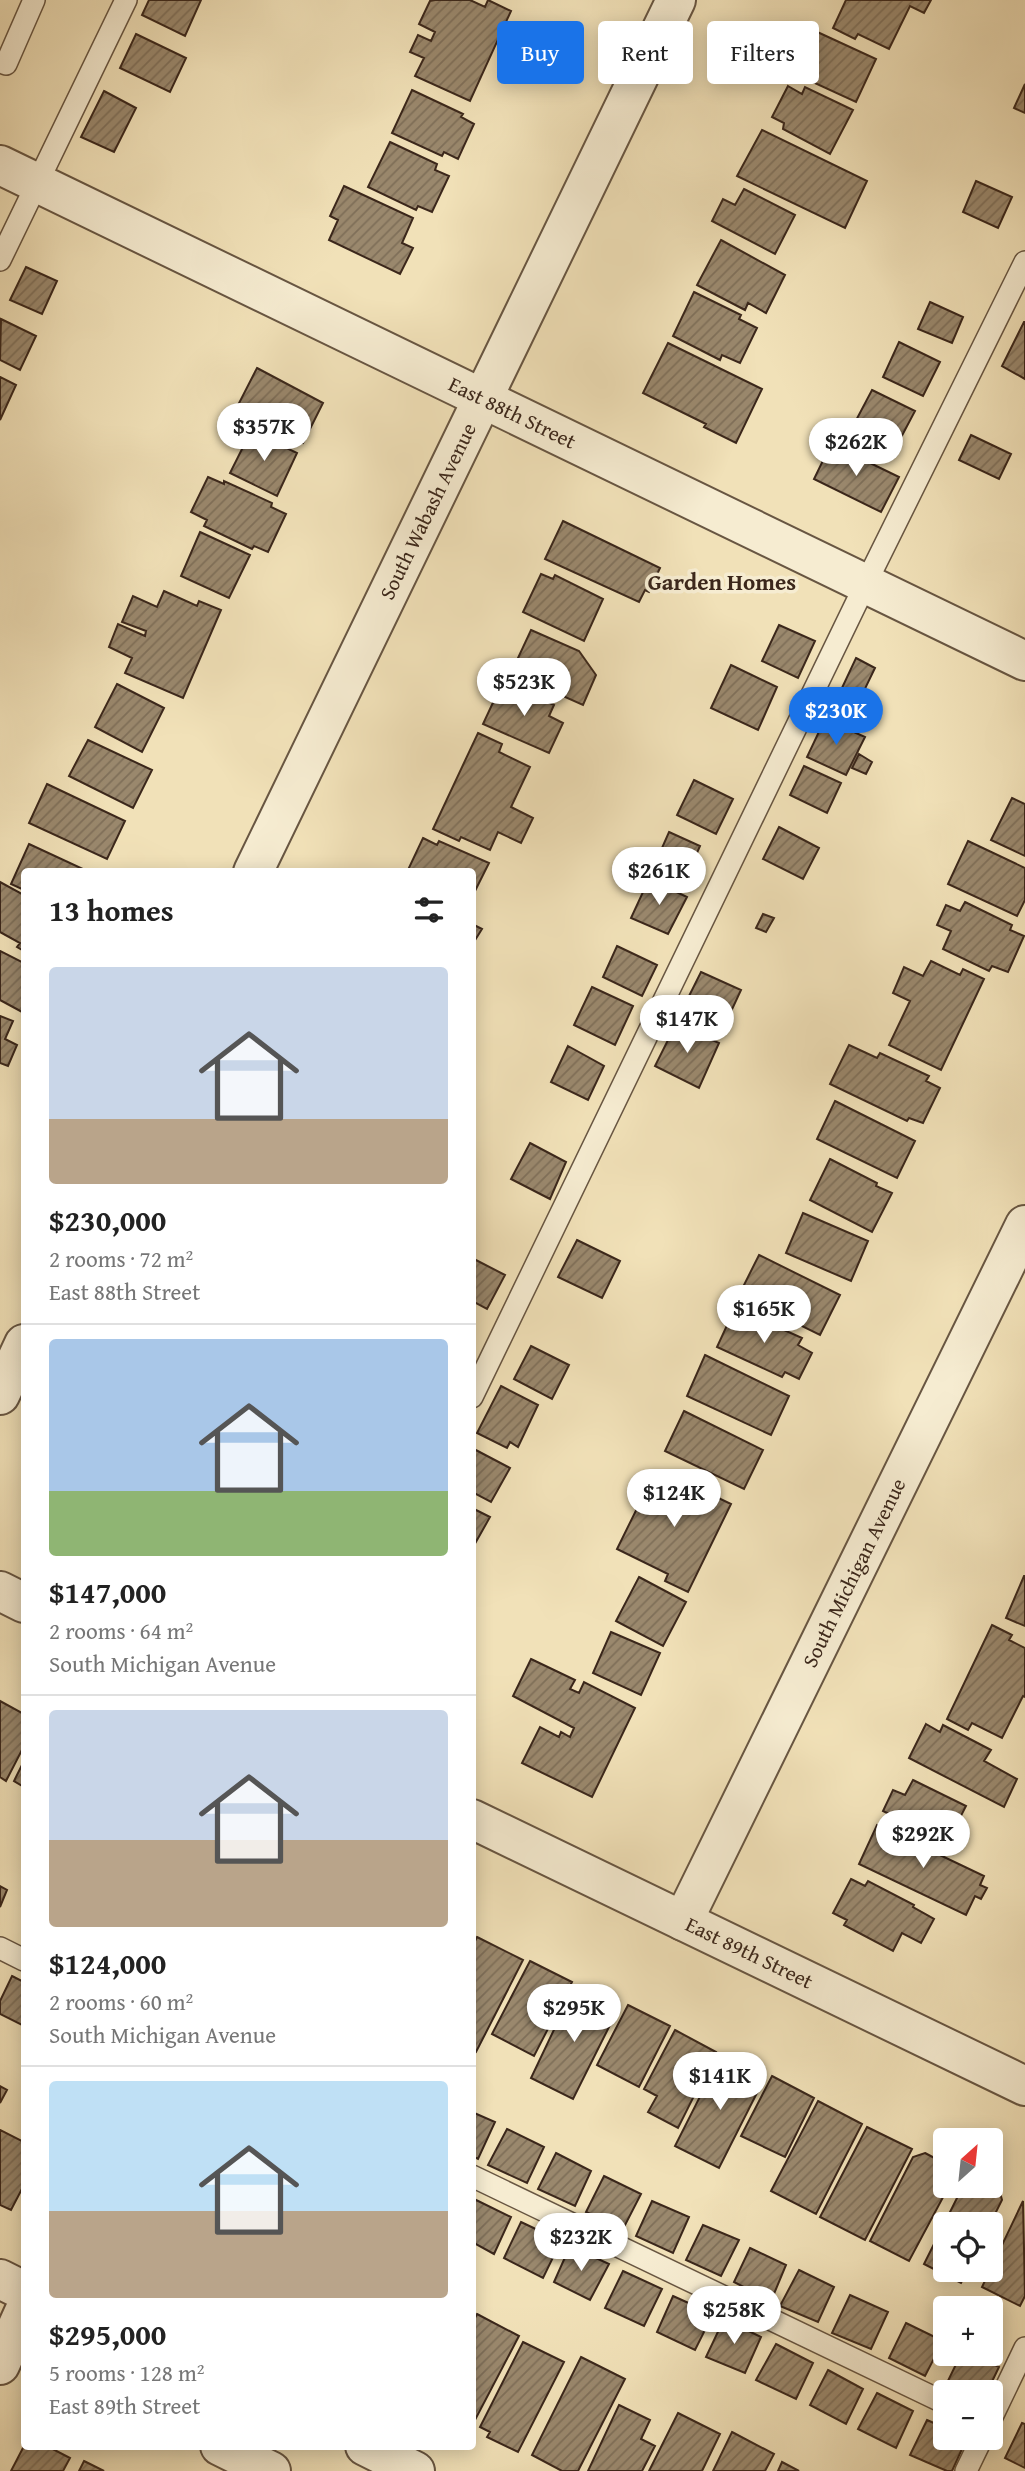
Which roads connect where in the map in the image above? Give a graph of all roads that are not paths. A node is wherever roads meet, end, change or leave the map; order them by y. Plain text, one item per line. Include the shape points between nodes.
1 (34, 0) edge
2 (126, 0) edge
3 (676, 0) edge
4 (6, 64) dead end
5 (0, 165) edge
6 (37, 183) junction
7 (0, 260) edge
8 (1025, 262) edge
9 (482, 398) junction
10 (866, 583) junction
11 (1025, 660) edge
12 (255, 868) edge
13 (1025, 1225) edge
14 (21, 1350) edge
15 (476, 1389) edge
16 (0, 1395) edge
17 (0, 1591) edge
18 (21, 1602) edge
19 (476, 1821) edge
20 (683, 1921) junction
21 (0, 1948) edge
22 (21, 1958) edge
23 (1025, 2086) edge
24 (476, 2178) edge
25 (0, 2279) edge
26 (21, 2290) edge
27 (21, 2319) edge
28 (1025, 2348) edge
29 (0, 2365) edge
30 (1003, 2393) edge
31 (933, 2397) edge
32 (228, 2450) edge
33 (373, 2450) edge
34 (976, 2450) edge
35 (271, 2471) edge
36 (415, 2471) edge
37 (966, 2471) edge

1 - 4 lane
2 - 6 lane
3 - 9 street, South Wabash Avenue
5 - 6 street, East 88th Street
6 - 7 lane
6 - 9 street, East 88th Street
8 - 10 lane
9 - 10 street, East 88th Street
9 - 12 street, South Wabash Avenue
10 - 11 street, East 88th Street
10 - 15 lane
13 - 20 street, South Michigan Avenue
14 - 16 street
17 - 18 street
19 - 20 street, East 89th Street
20 - 23 street, East 89th Street
21 - 22 lane
24 - 31 lane
25 - 26 street
27 - 29 street
28 - 30 lane
32 - 35 street
33 - 36 street
34 - 37 lane

